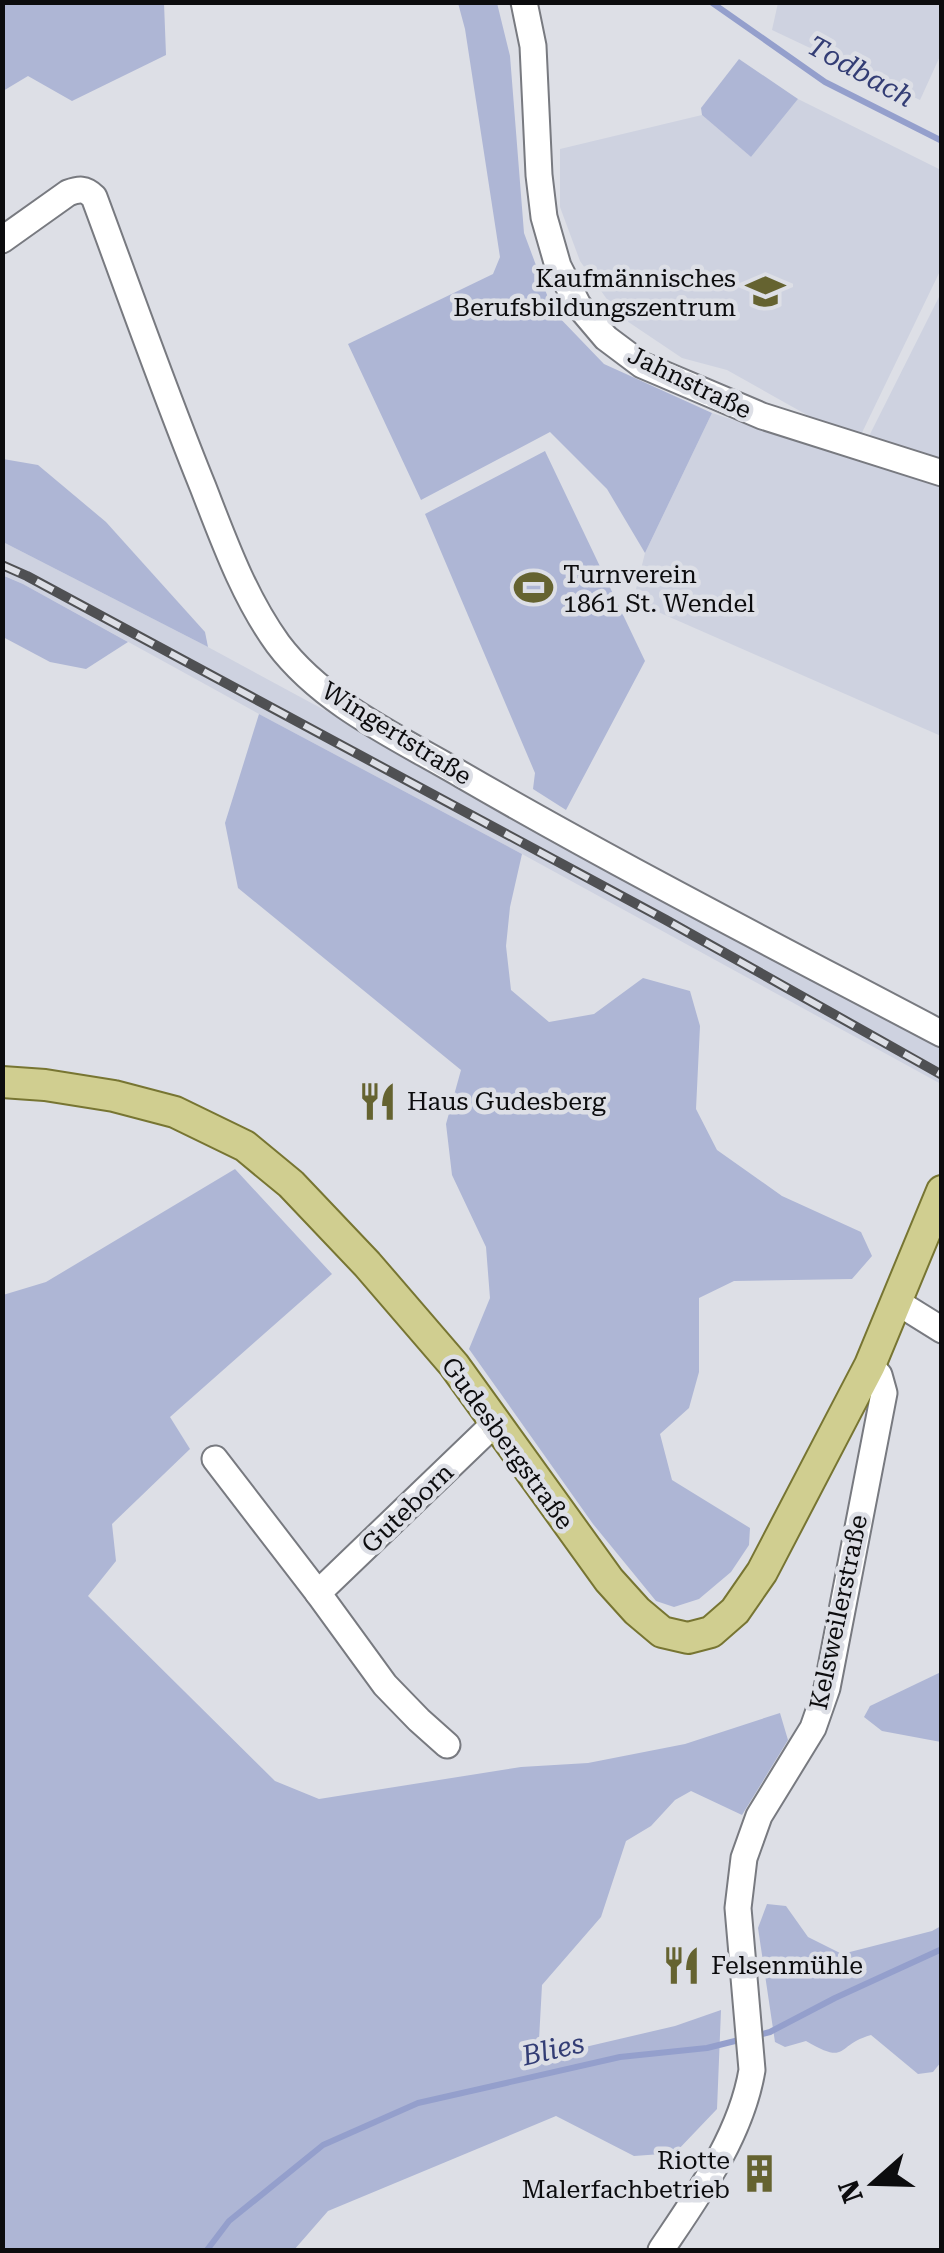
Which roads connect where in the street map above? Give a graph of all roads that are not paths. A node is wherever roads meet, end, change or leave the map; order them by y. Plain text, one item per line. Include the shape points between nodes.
1 (524, 2) edge
2 (2, 240) edge
3 (942, 473) edge
4 (942, 1034) edge
5 (2, 1082) edge
6 (942, 1191) edge
7 (897, 1302) junction
8 (942, 1330) edge
9 (870, 1365) junction
10 (496, 1422) junction
11 (215, 1459) dead end
12 (318, 1593) junction
13 (447, 1745) dead end
14 (661, 2250) edge

1 - 3 street, Jahnstraße via 544,217 558,266 606,338 642,365 744,409
2 - 4 street, Wingertstraße via 68,193 79,189 94,197 236,568 264,622 304,673 350,709 538,819
5 - 10 main road, Gudesbergstraße via 114,1096 175,1112 245,1146 292,1184 367,1264
6 - 7 main road
7 - 8 street
7 - 9 main road
9 - 10 main road, Gudesbergstraße via 762,1572 735,1611 711,1632 688,1638 662,1632 636,1611
9 - 14 street, Kelsweilerstraße via 884,1393 827,1688 744,1858 738,1908 752,2070 748,2094 727,2143
10 - 12 street, Guteborn
11 - 12 street
12 - 13 street via 386,1686

